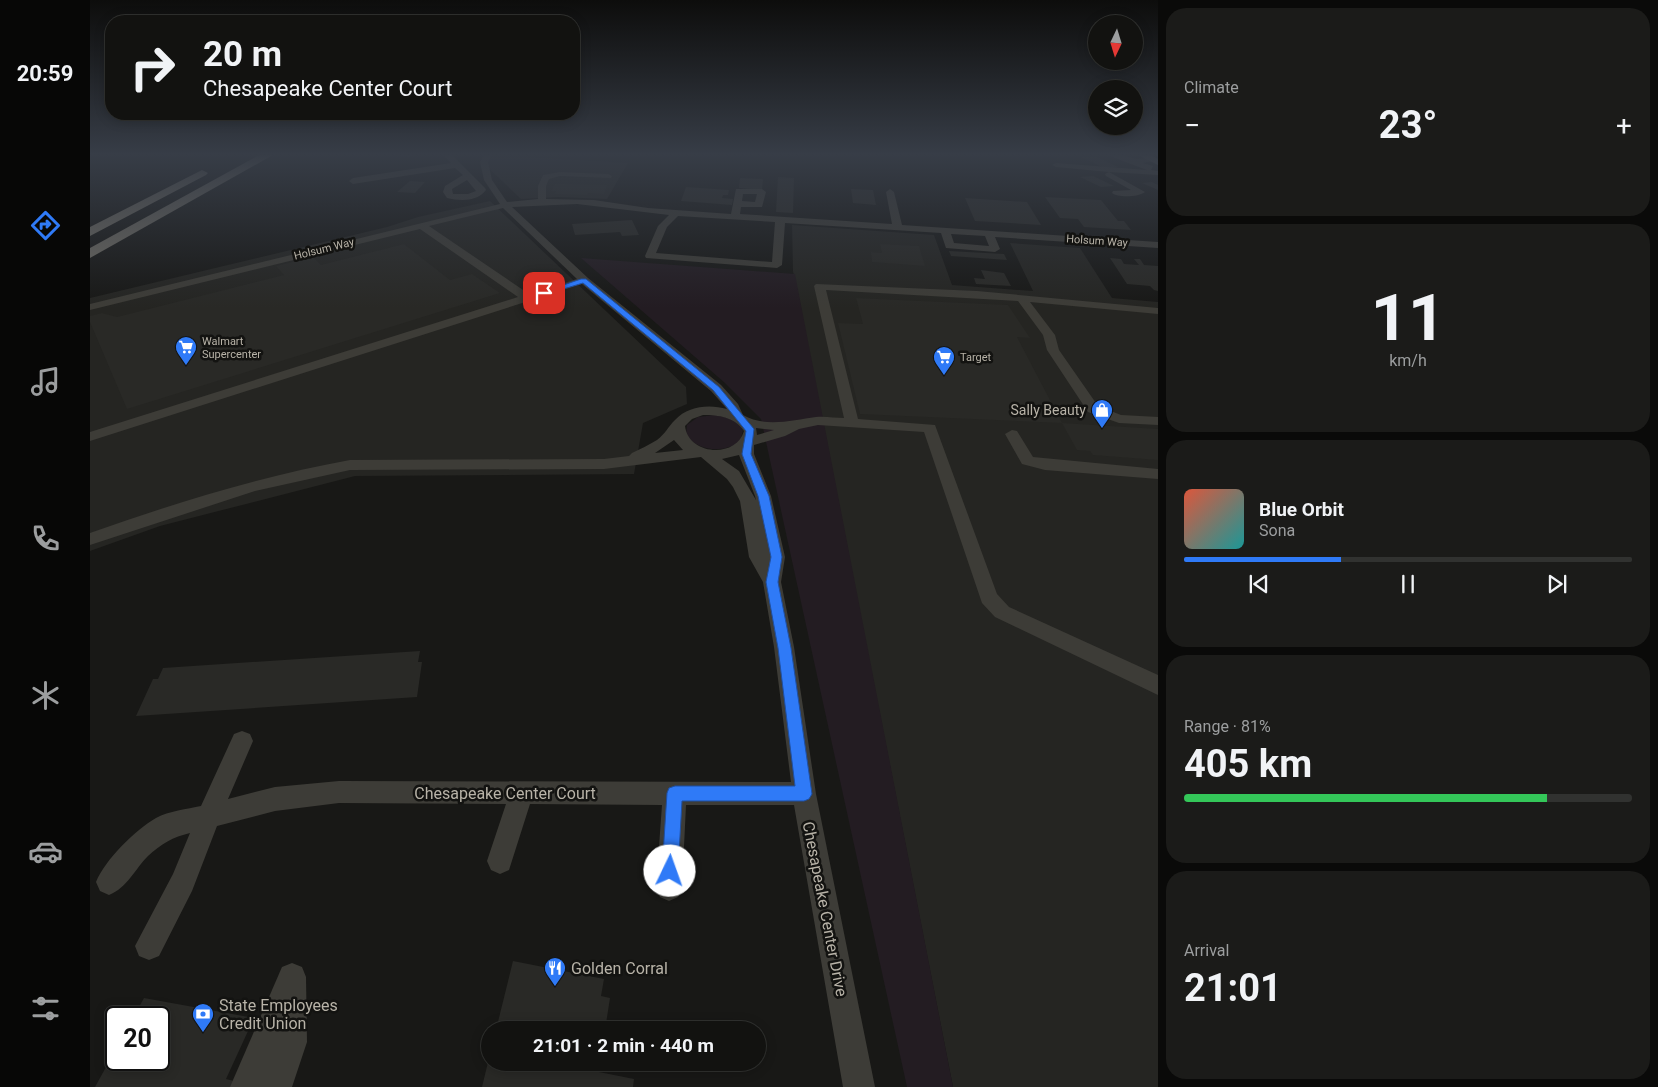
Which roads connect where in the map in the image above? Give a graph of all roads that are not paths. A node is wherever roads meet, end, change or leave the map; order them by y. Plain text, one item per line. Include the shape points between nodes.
1 (132, 206) edge
2 (140, 206) edge
3 (177, 206) edge
4 (182, 206) edge
5 (502, 206) edge
6 (506, 206) edge
7 (607, 206) edge
8 (738, 206) edge
9 (893, 206) edge
10 (676, 213) junction
11 (735, 217) junction
12 (780, 220) junction
13 (90, 225) edge
14 (421, 226) junction
15 (898, 228) junction
16 (945, 231) junction
17 (90, 232) edge
18 (989, 234) junction
19 (1052, 238) junction
20 (1113, 242) junction
21 (1158, 245) edge
22 (1059, 251) dead end
23 (90, 254) edge
24 (1123, 256) dead end
25 (90, 262) edge
26 (584, 280) junction
27 (527, 298) junction
28 (1021, 298) junction
29 (90, 307) edge
30 (1158, 311) edge
31 (705, 381) junction
32 (694, 413) junction
33 (740, 418) junction
34 (1158, 421) edge
35 (852, 423) junction
36 (794, 426) junction
37 (677, 430) junction
38 (1012, 434) dead end
39 (90, 437) edge
40 (747, 443) junction
41 (705, 453) junction
42 (630, 460) junction
43 (1158, 474) edge
44 (90, 539) edge
45 (772, 582) junction
46 (1158, 686) edge
47 (242, 741) dead end
48 (520, 793) junction
49 (675, 793) junction
50 (804, 794) junction
51 (209, 815) junction
52 (500, 861) dead end
53 (109, 882) dead end
54 (669, 888) dead end
55 (149, 946) dead end
56 (246, 1087) edge
57 (276, 1087) edge
58 (858, 1087) edge

1 - 13 highway
2 - 17 highway
3 - 23 highway
4 - 25 highway
5 - 14 street, Holsum Way
6 - 26 street
7 - 10 street, Holsum Way via 645,215
8 - 11 street
9 - 15 street
10 - 11 street, Holsum Way
10 - 12 street via 663,226 650,256 778,266
11 - 12 street, Holsum Way
12 - 15 street, Holsum Way via 868,231
14 - 27 street
14 - 29 street, Holsum Way
15 - 16 street, Holsum Way via 921,234
16 - 18 street, Holsum Way
16 - 18 street via 950,246 995,249
18 - 19 street, Holsum Way
19 - 20 street, Holsum Way
19 - 22 street
20 - 21 street, Holsum Way
20 - 24 street
26 - 27 street
26 - 31 street
27 - 39 street
28 - 30 street
28 - 34 street via 1049,334 1053,350 1093,409 1119,419
28 - 35 street via 820,286
31 - 32 street via 704,400
31 - 33 street via 716,388
32 - 33 street via 720,411
32 - 37 street via 681,420
33 - 36 street via 767,426
33 - 40 street via 750,431
35 - 36 street via 818,421
35 - 46 street via 930,428 989,598 1002,612
36 - 40 street via 790,431
37 - 41 street via 684,444
37 - 42 street via 661,444
38 - 43 street via 1027,461
40 - 41 street via 730,453
40 - 45 street via 746,454 764,496 776,557
41 - 42 street
41 - 45 street via 733,475 741,486 748,501 758,557
42 - 44 street via 604,464 350,465 311,471 187,506
45 - 50 street, Chesapeake Center Drive
47 - 51 street
48 - 49 street, Chesapeake Center Court
48 - 51 street, Chesapeake Center Court via 340,792 275,799
48 - 52 street
49 - 50 street, Chesapeake Center Court
49 - 54 street
50 - 58 street, Chesapeake Center Drive
51 - 53 street, Chesapeake Center Court via 165,827 139,847
51 - 55 street via 184,882
56 - 57 street via 292,977 292,1042

